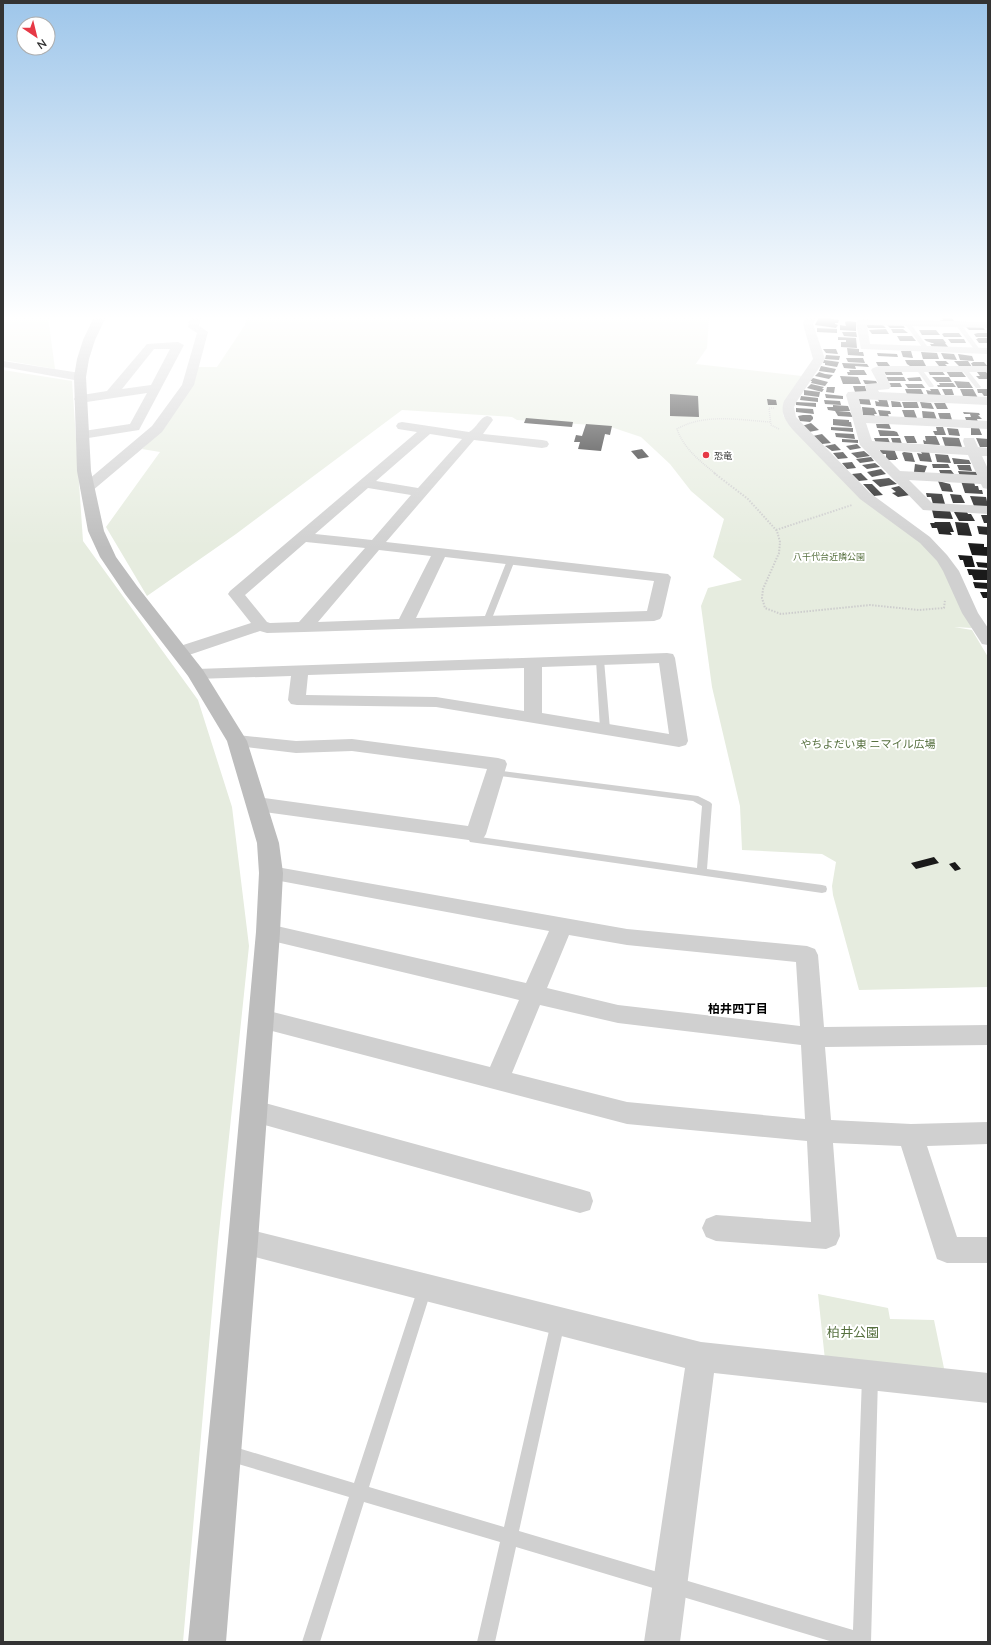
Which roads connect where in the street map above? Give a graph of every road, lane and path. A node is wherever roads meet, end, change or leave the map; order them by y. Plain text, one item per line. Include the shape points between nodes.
1 (80, 394) edge
2 (153, 394) edge
3 (182, 394) edge
4 (793, 394) edge
5 (874, 395) joint
6 (951, 399) junction
7 (988, 401) edge
8 (769, 408) dead end
9 (858, 419) junction
10 (487, 420) dead end
11 (770, 422) junction
12 (962, 424) junction
13 (988, 425) edge
14 (402, 426) dead end
15 (427, 430) junction
16 (783, 431) dead end
17 (82, 435) junction
18 (471, 436) junction
19 (542, 444) dead end
20 (867, 445) junction
21 (972, 451) junction
22 (988, 452) edge
23 (896, 475) junction
24 (987, 481) edge
25 (365, 483) junction
26 (87, 488) junction
27 (421, 493) junction
28 (856, 504) dead end
29 (988, 510) edge
30 (776, 530) junction
31 (302, 537) junction
32 (375, 545) junction
33 (440, 552) junction
34 (511, 560) junction
35 (945, 598) dead end
36 (487, 621) junction
37 (405, 624) junction
38 (261, 625) junction
39 (983, 626) edge
40 (304, 627) junction
41 (988, 640) edge
42 (180, 652) junction
43 (600, 660) junction
44 (533, 662) junction
45 (300, 670) junction
46 (196, 674) junction
47 (533, 718) junction
48 (605, 729) junction
49 (237, 741) junction
50 (495, 773) junction
51 (257, 804) junction
52 (476, 834) junction
53 (702, 872) junction
54 (271, 873) junction
55 (822, 889) dead end
56 (562, 926) junction
57 (268, 932) junction
58 (533, 995) junction
59 (261, 1019) junction
60 (988, 1035) edge
61 (813, 1036) junction
62 (497, 1080) junction
63 (254, 1111) junction
64 (819, 1131) junction
65 (988, 1133) edge
66 (911, 1135) junction
67 (580, 1201) dead end
68 (716, 1228) dead end
69 (243, 1241) junction
70 (988, 1250) edge
71 (425, 1287) junction
72 (559, 1321) junction
73 (701, 1357) junction
74 (870, 1376) junction
75 (988, 1388) edge
76 (223, 1451) junction
77 (360, 1492) junction
78 (510, 1537) junction
79 (669, 1584) junction
80 (207, 1642) edge
81 (311, 1642) edge
82 (486, 1642) edge
83 (662, 1642) edge
84 (861, 1642) edge

1 - 17 street
2 - 17 street via 136,427
3 - 26 street via 157,429
4 - 39 street via 788,403 787,417 865,496 925,540 942,558 951,571 970,613
5 - 6 street
5 - 9 street via 852,395
6 - 7 street
6 - 12 street
8 - 11 path
9 - 12 street
9 - 20 street
10 - 18 street via 477,433
11 - 16 path
11 - 30 path via 707,419 682,424 677,429 681,441 712,471 748,500
12 - 13 street
12 - 21 street
14 - 15 street
15 - 18 street
15 - 25 street
17 - 26 street
18 - 19 street
18 - 27 street
20 - 21 street
20 - 23 street
21 - 22 street
21 - 24 street
23 - 24 street
23 - 29 street via 928,507
25 - 27 street
25 - 31 street
26 - 42 street via 96,531 108,557
27 - 32 street
28 - 30 path
30 - 35 path via 779,542 778,560 761,588 761,601 765,608 774,613 870,605 919,610 944,608
31 - 32 street
31 - 38 street via 236,594
32 - 33 street
32 - 40 street
33 - 34 street
33 - 37 street
34 - 36 lane
34 - 36 street via 663,577 654,616
36 - 37 street
37 - 40 street
38 - 40 street via 267,628
38 - 42 street
39 - 41 street
42 - 46 street
43 - 44 street
43 - 48 lane
43 - 48 street via 667,658 679,741
44 - 45 street
44 - 47 street
45 - 46 street
45 - 47 street via 298,700 436,702
46 - 49 street
47 - 48 street
49 - 50 street via 296,747 352,745 498,764
49 - 51 street
50 - 52 street
50 - 53 lane via 695,798 707,804
51 - 52 street
51 - 54 street via 268,842
52 - 53 lane via 474,840
53 - 55 lane
54 - 56 street
54 - 57 street
56 - 58 street
56 - 61 street via 627,937 807,955
57 - 58 street
57 - 59 street
58 - 61 street via 618,1014
58 - 62 street
59 - 62 street
59 - 63 street
60 - 61 street
61 - 64 street
62 - 64 street via 627,1113
63 - 67 street
63 - 69 street
64 - 66 street
64 - 68 street via 826,1236
65 - 66 street
66 - 70 street via 947,1250
69 - 71 street
69 - 76 street
71 - 72 street
71 - 77 lane
72 - 73 street
72 - 78 lane
73 - 74 street
73 - 79 street
74 - 75 street
74 - 84 lane
76 - 77 lane
76 - 80 street
77 - 78 lane
77 - 81 lane
78 - 79 lane
78 - 82 lane
79 - 83 street
79 - 84 lane

